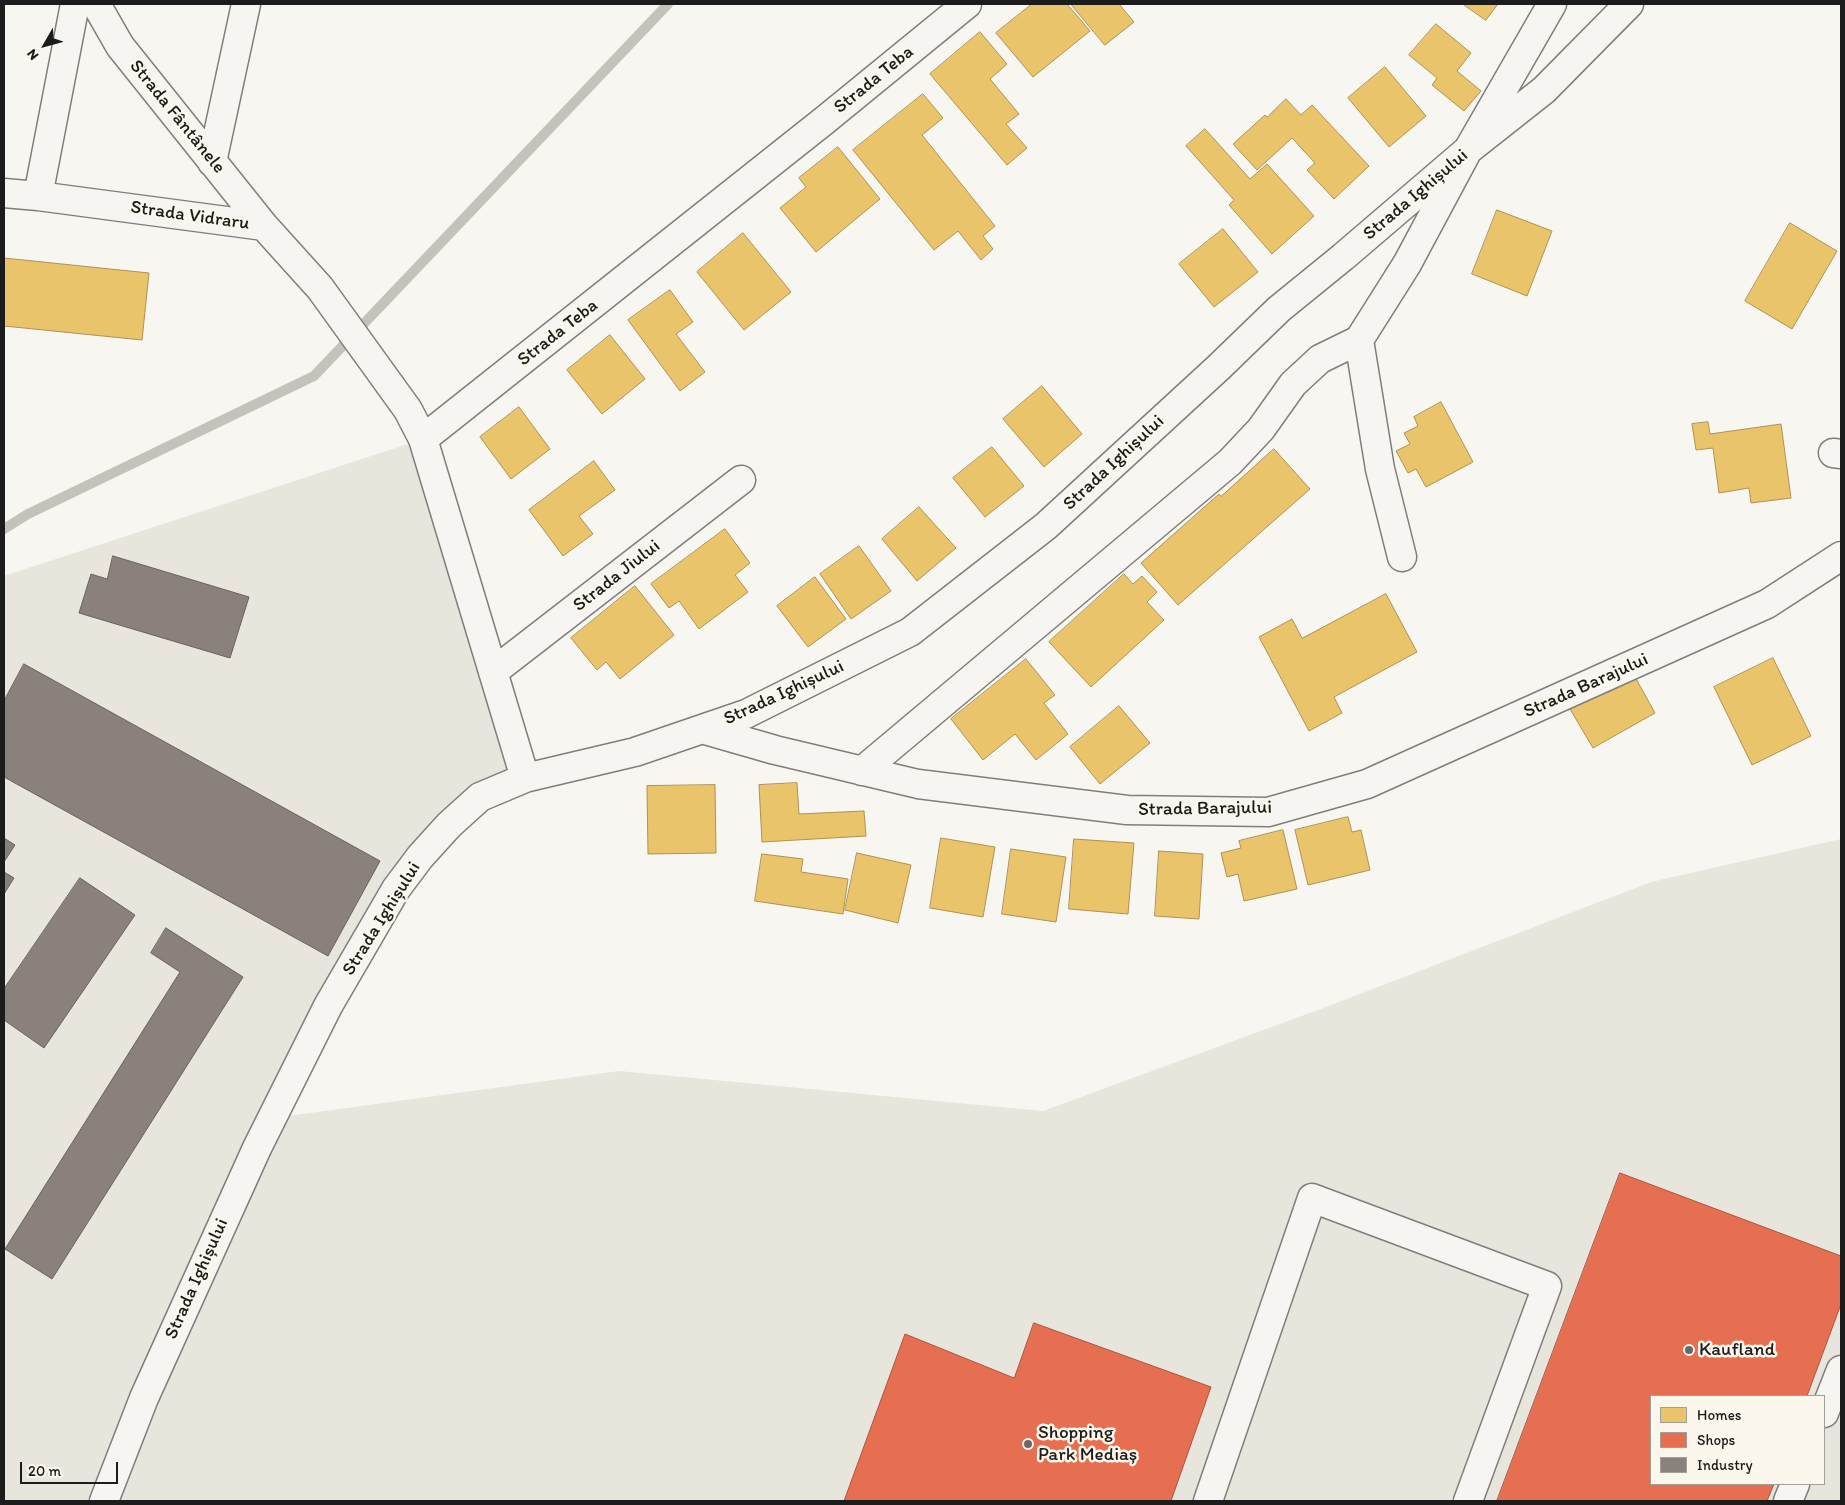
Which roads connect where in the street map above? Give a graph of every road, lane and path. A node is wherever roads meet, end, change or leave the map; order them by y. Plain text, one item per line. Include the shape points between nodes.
1 (75, 4) edge
2 (96, 4) edge
3 (246, 4) edge
4 (967, 4) edge
5 (1552, 4) edge
6 (1629, 4) edge
7 (1468, 150) junction
8 (212, 162) junction
9 (4, 193) edge
10 (38, 196) junction
11 (264, 226) junction
12 (1359, 340) junction
13 (423, 439) junction
14 (741, 480) dead end
15 (1841, 556) edge
16 (1402, 558) dead end
17 (493, 672) junction
18 (702, 729) junction
19 (862, 771) junction
20 (525, 778) junction
21 (1841, 1370) edge
22 (1825, 1410) edge
23 (1795, 1485) edge
24 (104, 1501) edge
25 (1208, 1501) edge
26 (1468, 1501) edge
27 (1788, 1501) edge

1 - 10 street
2 - 8 street, Strada Fântânele via 120,46
3 - 8 street
4 - 13 street, Strada Teba
5 - 7 street
6 - 7 street, Strada Ighișului via 1544,90
7 - 12 street via 1407,264
7 - 18 street, Strada Ighișului via 1279,309 1046,526 910,632 746,714
8 - 11 street, Strada Fântânele
9 - 10 street, Strada Vidraru
10 - 11 street, Strada Vidraru
11 - 13 street, Strada Vidraru via 320,288 408,410
12 - 16 street via 1380,469
12 - 19 street via 1320,359 1293,384 1260,429 1230,462
13 - 17 street
14 - 17 street, Strada Jiului
15 - 19 street, Strada Barajului via 1767,604 1367,784 1268,812 1127,810 918,784
17 - 20 street
18 - 19 street, Strada Barajului
18 - 20 street, Strada Ighișului via 635,752
20 - 24 street, Strada Ighișului via 480,797 449,825 396,889 328,1006 257,1148 144,1398
21 - 22 street
23 - 27 street
25 - 26 street via 1312,1198 1547,1286

